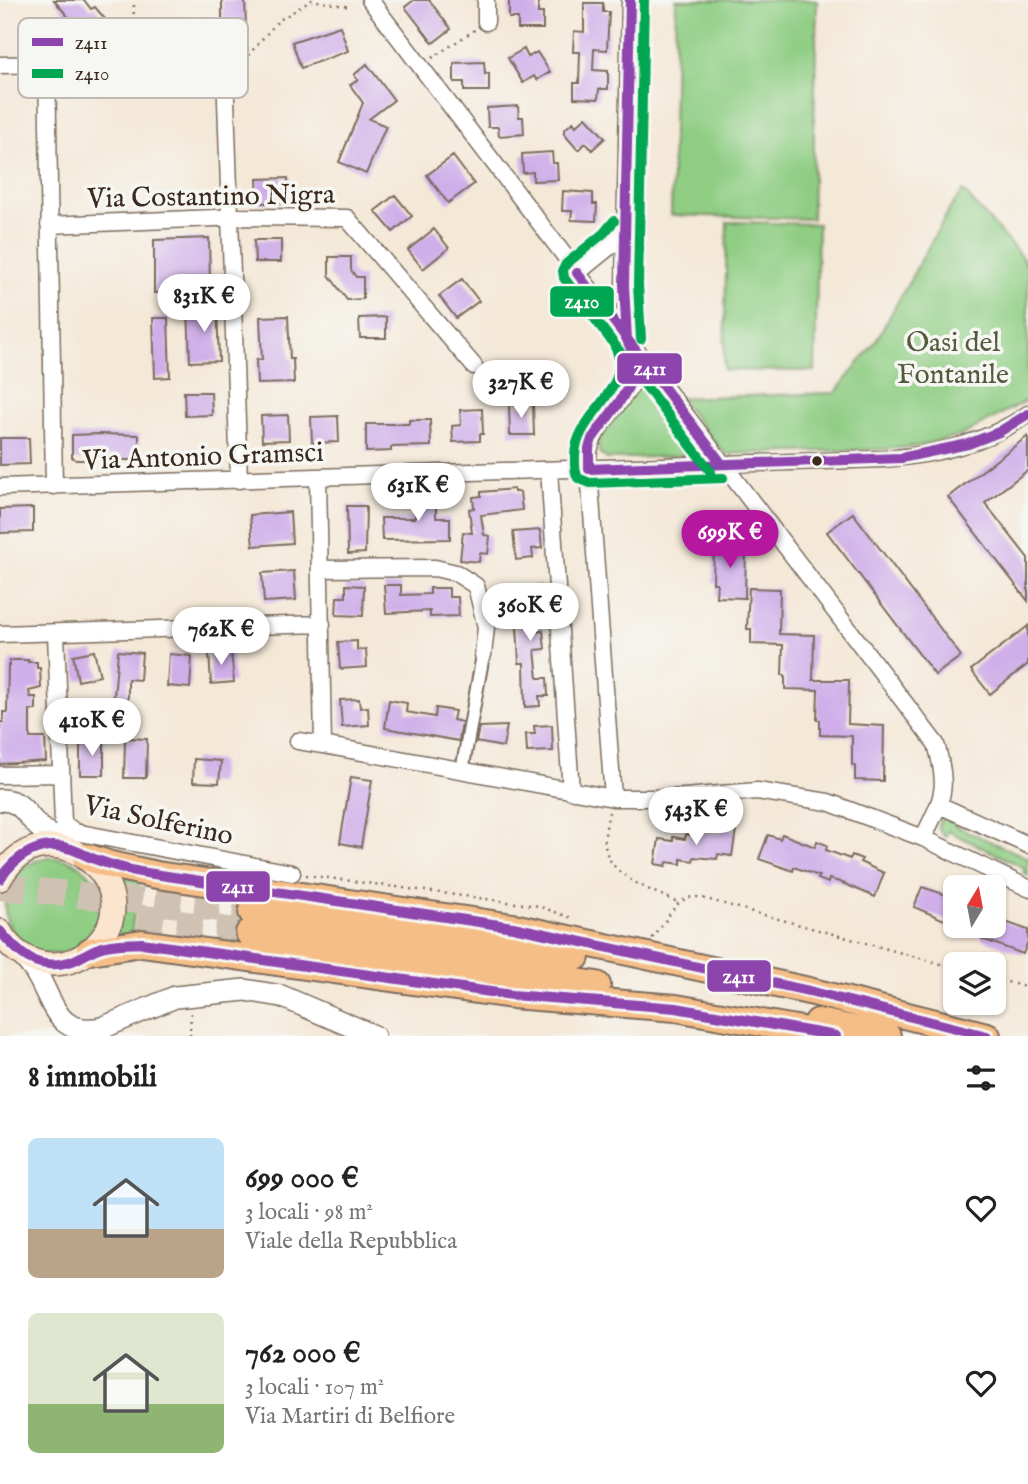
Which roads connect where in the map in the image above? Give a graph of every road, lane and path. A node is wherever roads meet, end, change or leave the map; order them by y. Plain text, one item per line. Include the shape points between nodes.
1 (134, 0) edge
2 (313, 0) edge
3 (370, 0) edge
4 (486, 0) edge
5 (631, 0) edge
6 (349, 6) dead end
7 (134, 18) edge
8 (486, 22) joint
9 (248, 56) edge
10 (0, 65) edge
11 (18, 65) edge
12 (420, 66) junction
13 (47, 98) edge
14 (226, 98) edge
15 (231, 218) junction
16 (49, 225) junction
17 (625, 230) junction
18 (577, 272) junction
19 (624, 285) junction
20 (597, 299) junction
21 (631, 344) junction
22 (474, 366) dead end
23 (656, 377) junction
24 (634, 381) junction
25 (1028, 414) edge
26 (722, 464) junction
27 (589, 469) junction
28 (549, 470) junction
29 (318, 477) junction
30 (239, 480) junction
31 (54, 486) junction
32 (0, 487) edge
33 (320, 569) junction
34 (322, 624) junction
35 (56, 633) junction
36 (0, 634) edge
37 (483, 655) joint
38 (298, 741) dead end
39 (324, 745) junction
40 (462, 771) junction
41 (61, 774) junction
42 (0, 775) edge
43 (571, 790) junction
44 (613, 798) junction
45 (0, 800) edge
46 (939, 805) junction
47 (32, 820) junction
48 (923, 838) junction
49 (1028, 845) edge
50 (79, 853) junction
51 (7, 868) edge
52 (292, 873) joint
53 (1028, 888) edge
54 (678, 903) junction
55 (576, 920) dead end
56 (0, 931) edge
57 (650, 940) dead end
58 (19, 953) junction
59 (81, 956) junction
60 (943, 964) edge
61 (1006, 982) edge
62 (1028, 988) edge
63 (191, 995) junction
64 (48, 996) junction
65 (939, 1024) junction
66 (190, 1036) edge
67 (374, 1036) edge
68 (836, 1036) edge
69 (887, 1036) edge
70 (987, 1036) edge

1 - 7 path
2 - 6 path
2 - 9 path via 278,21
3 - 12 street
4 - 8 street
5 - 17 street
8 - 12 path
10 - 11 street
12 - 18 street
13 - 16 street
14 - 15 street
15 - 16 street, Via Costantino Nigra
15 - 22 street, Via Costantino Nigra via 347,218
15 - 30 street
16 - 31 street
17 - 18 street
17 - 19 street
18 - 20 street
19 - 20 street via 616,297
19 - 21 street
20 - 21 street
21 - 23 street
21 - 24 street
23 - 24 street
23 - 26 street
24 - 27 street via 592,439
25 - 26 street, Via Antonio Gramsci via 961,446 923,455
26 - 27 street, Via Antonio Gramsci
26 - 46 street via 936,744 943,772
27 - 28 street, Via Antonio Gramsci
27 - 44 street
28 - 29 street, Via Antonio Gramsci
28 - 43 street
29 - 30 street, Via Antonio Gramsci
29 - 33 street
30 - 31 street, Via Antonio Gramsci
31 - 32 street, Via Antonio Gramsci
33 - 34 street
33 - 37 street via 435,568 456,573 476,586 486,627
34 - 35 street
34 - 39 street
35 - 36 street
35 - 41 street, Via Solferino
37 - 40 street
38 - 39 street
39 - 40 street
40 - 43 street
41 - 42 street, Via Solferino
41 - 52 street, Via Solferino via 63,822 75,832
43 - 44 street
44 - 48 street via 757,791 828,802
44 - 54 path via 605,834 608,858 619,871
45 - 47 street via 15,802
46 - 48 street
46 - 49 street
47 - 50 street
47 - 51 street via 29,838
48 - 53 street
50 - 51 main road via 43,847
50 - 59 main road via 105,877 112,904 106,932
50 - 65 highway via 156,875 513,927
52 - 55 path via 538,906
54 - 57 path
54 - 60 path via 699,897
56 - 58 main road
58 - 59 main road via 55,964
58 - 64 street via 39,976
59 - 64 street via 55,977
59 - 68 highway via 114,945 142,943 512,995 676,1008
61 - 62 path
63 - 64 street via 164,1001 92,1031 63,1023
63 - 66 path
63 - 67 street via 239,990 272,993
65 - 69 highway via 673,973 251,922
65 - 70 highway

